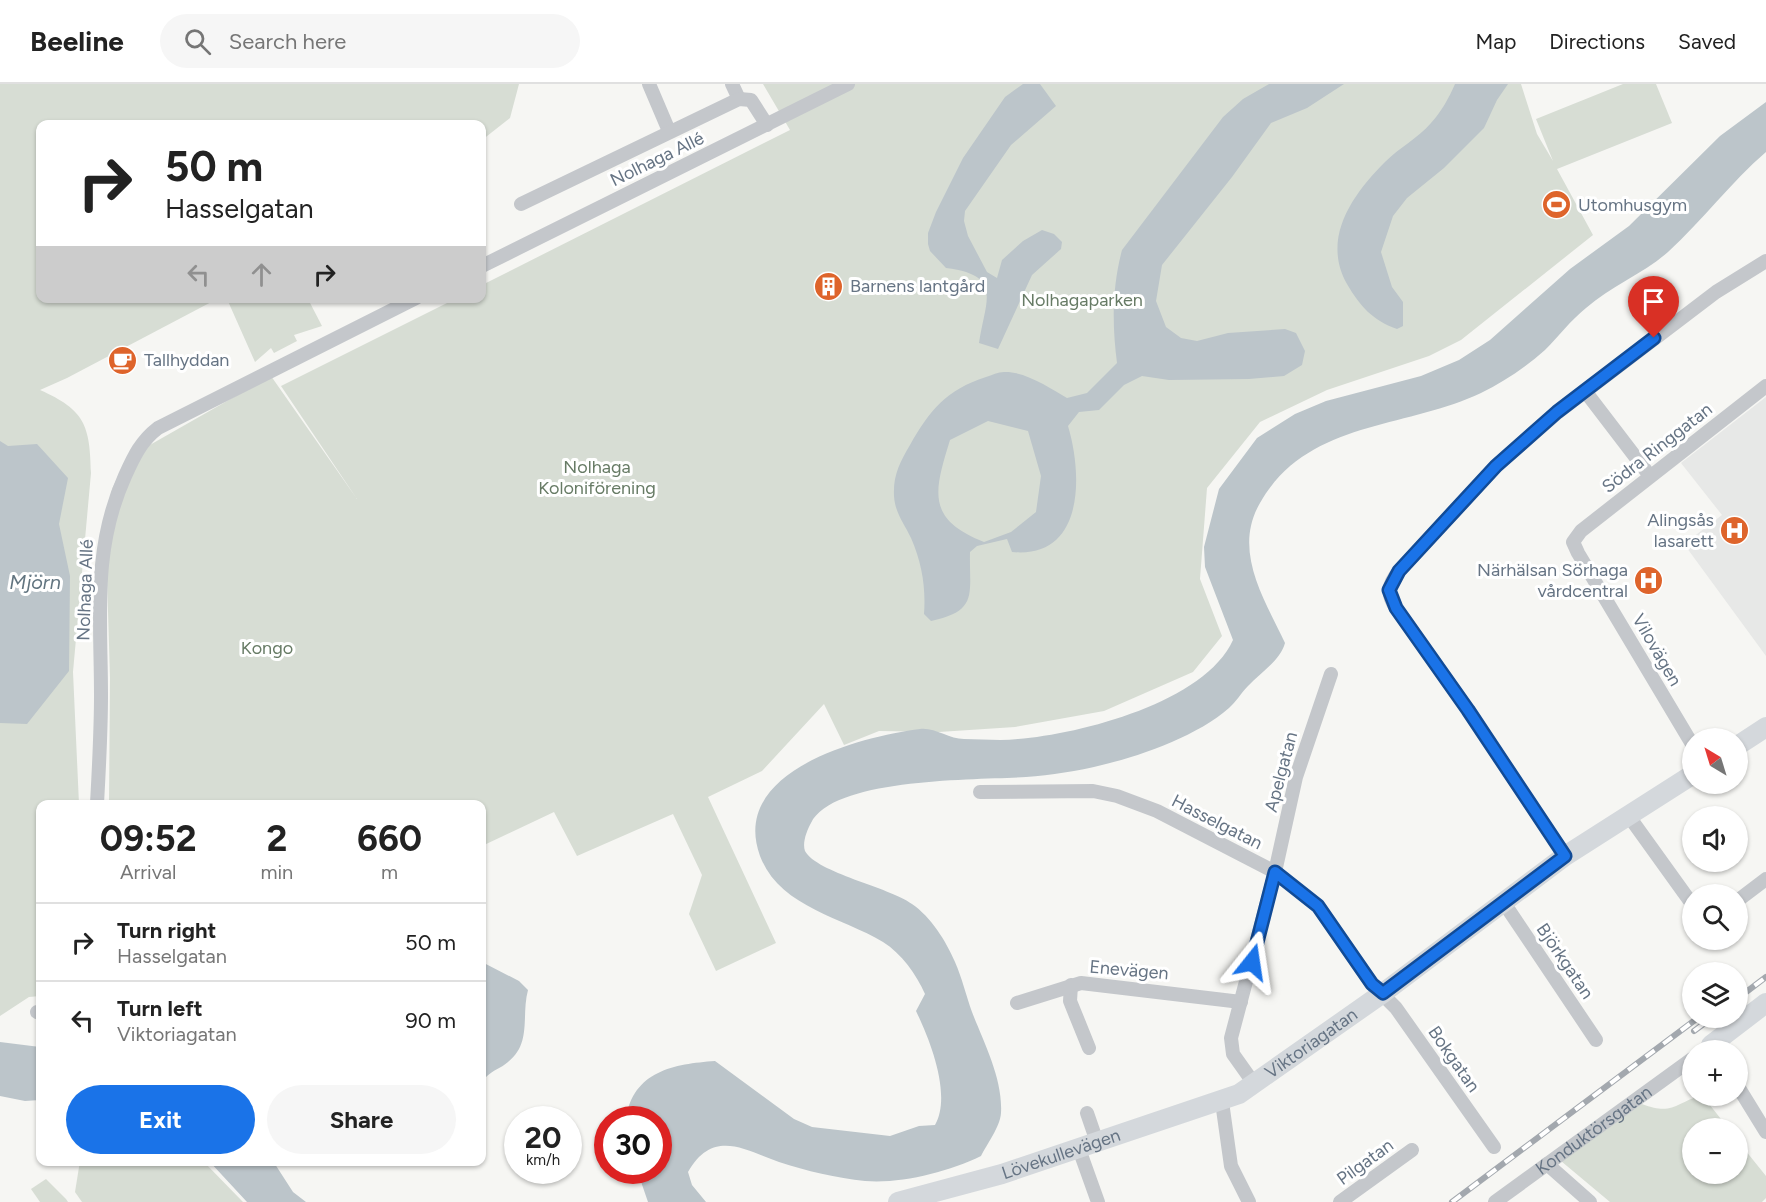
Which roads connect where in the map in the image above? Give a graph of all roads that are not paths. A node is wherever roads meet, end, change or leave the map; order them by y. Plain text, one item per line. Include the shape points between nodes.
1 (650, 84) edge
2 (732, 84) edge
3 (848, 84) edge
4 (739, 99) junction
5 (767, 125) junction
6 (669, 131) junction
7 (521, 204) dead end
8 (1766, 261) edge
9 (486, 264) edge
10 (406, 303) edge
11 (1766, 386) edge
12 (1585, 391) junction
13 (1650, 476) junction
14 (1573, 542) joint
15 (1331, 674) dead end
16 (1766, 727) edge
17 (1682, 728) edge
18 (1748, 739) edge
19 (1682, 781) edge
20 (980, 792) dead end
21 (97, 800) edge
22 (1628, 815) junction
23 (1565, 856) junction
24 (1275, 872) junction
25 (1766, 879) edge
26 (1682, 890) edge
27 (1748, 893) edge
28 (1504, 903) junction
29 (1071, 985) junction
30 (1383, 993) junction
31 (1241, 1002) junction
32 (1017, 1003) dead end
33 (1766, 1003) edge
34 (1596, 1040) dead end
35 (1720, 1040) edge
36 (1089, 1048) dead end
37 (1682, 1066) edge
38 (1255, 1085) junction
39 (1222, 1102) junction
40 (1748, 1103) edge
41 (1087, 1113) dead end
42 (1766, 1132) edge
43 (1088, 1146) junction
44 (1494, 1147) dead end
45 (1412, 1150) dead end
46 (1546, 1164) junction
47 (898, 1202) edge
48 (1098, 1202) edge
49 (1249, 1202) edge
50 (1340, 1202) edge
51 (1495, 1202) edge
52 (1590, 1202) edge

1 - 6 street
2 - 4 street
3 - 5 street, Nolhaga Allé
4 - 5 street via 751,100
4 - 6 street
5 - 9 street, Nolhaga Allé
6 - 7 street
8 - 12 street via 1716,292
10 - 21 street, Nolhaga Allé via 158,428 134,454 110,510 101,558
11 - 13 street, Södra Ringgatan
12 - 13 street
12 - 23 street via 1496,466 1393,578 1389,590 1390,599
13 - 14 street, Södra Ringgatan via 1581,531
14 - 17 street, Vilovägen
15 - 24 street, Apelgatan via 1296,777
16 - 18 street
19 - 22 street, Viktoriagatan
20 - 24 street, Hasselgatan via 1093,791 1117,796 1157,811
22 - 23 street, Viktoriagatan
22 - 26 street
23 - 28 street, Viktoriagatan
24 - 30 street, Hasselgatan via 1318,906 1372,984
24 - 31 street, Apelgatan
25 - 27 street
28 - 30 street, Viktoriagatan
28 - 34 street, Björkgatan
29 - 31 street, Enevägen via 1183,993
29 - 32 street, Enevägen
29 - 36 street via 1070,1000
30 - 38 street, Viktoriagatan
30 - 44 street, Bokgatan
31 - 38 street, Apelgatan via 1231,1038 1233,1054
33 - 35 street
37 - 46 street, Konduktörsgatan
38 - 39 street, Viktoriagatan
39 - 43 street, Lövekullevägen
39 - 49 street via 1231,1166
40 - 42 street
41 - 43 street
43 - 47 street, Lövekullevägen
43 - 48 street
45 - 50 street, Pilgatan
46 - 51 street, Konduktörsgatan
46 - 52 street

